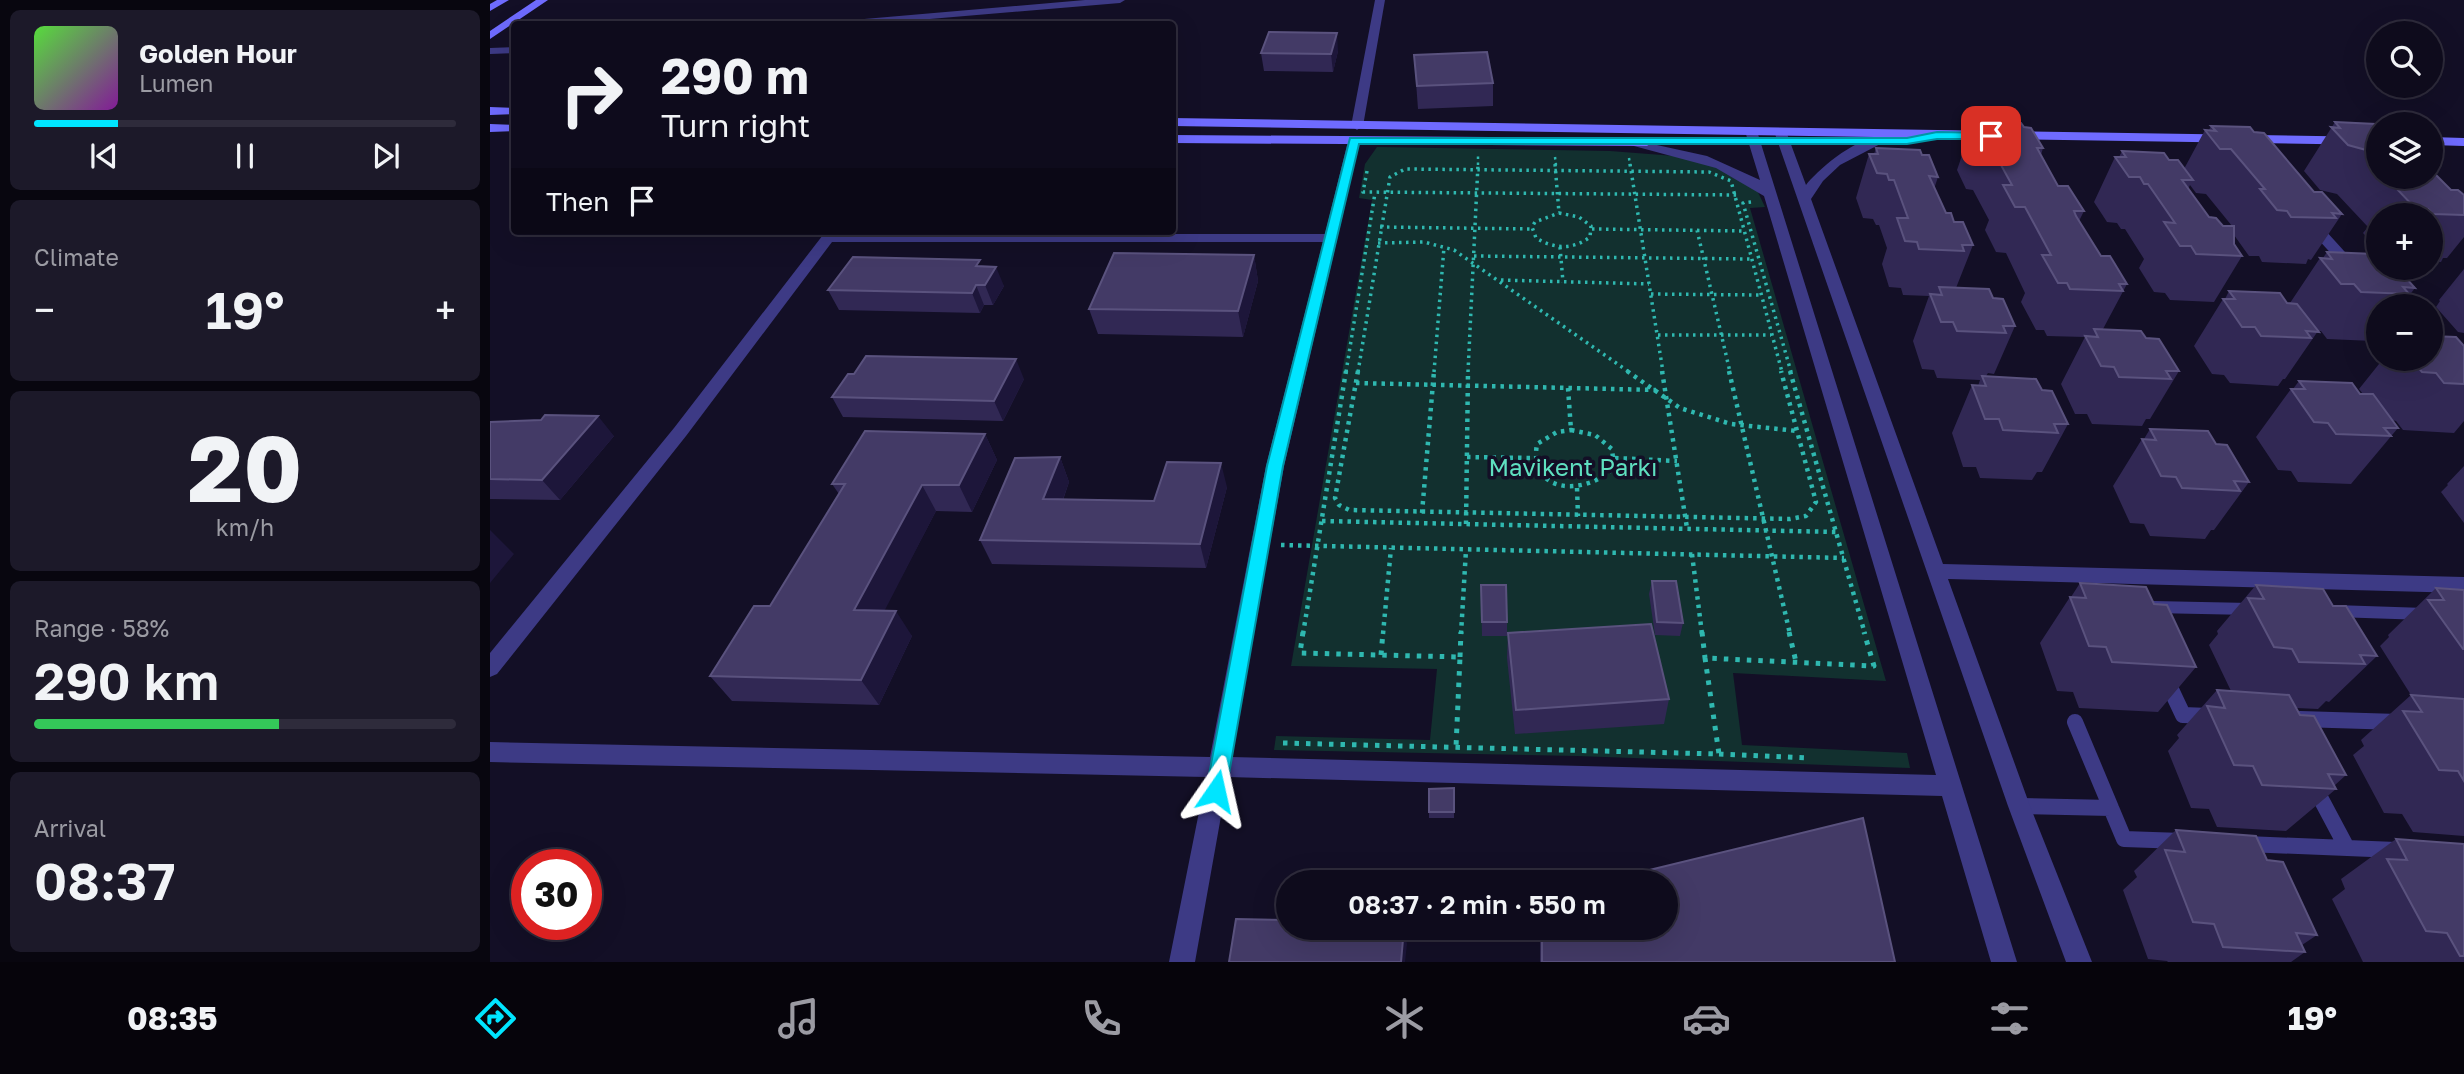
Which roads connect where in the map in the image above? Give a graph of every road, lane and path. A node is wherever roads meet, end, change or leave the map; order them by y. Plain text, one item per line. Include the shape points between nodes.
1 (504, 0) edge
2 (542, 0) edge
3 (1120, 0) edge
4 (1380, 0) edge
5 (1019, 5) edge
6 (490, 8) edge
7 (511, 21) edge
8 (512, 21) edge
9 (869, 21) edge
10 (1006, 21) edge
11 (490, 36) edge
12 (511, 50) edge
13 (490, 51) edge
14 (490, 111) edge
15 (511, 111) edge
16 (1176, 122) edge
17 (490, 128) edge
18 (511, 128) edge
19 (1355, 133) junction
20 (1937, 135) junction
21 (1753, 136) junction
22 (1781, 136) junction
23 (1176, 139) edge
24 (2234, 139) junction
25 (1880, 141) junction
26 (2366, 141) edge
27 (2443, 141) edge
28 (1625, 142) junction
29 (2464, 142) edge
30 (1465, 155) dead end
31 (1478, 156) junction
32 (1491, 156) dead end
33 (1542, 157) dead end
34 (1555, 157) junction
35 (1567, 157) dead end
36 (1641, 157) dead end
37 (1617, 158) dead end
38 (1629, 158) junction
39 (2252, 159) edge
40 (1704, 164) dead end
41 (1368, 169) dead end
42 (1477, 169) junction
43 (1556, 170) junction
44 (1631, 171) junction
45 (1737, 178) dead end
46 (1375, 193) junction
47 (1386, 193) junction
48 (1476, 193) junction
49 (1558, 194) junction
50 (1635, 194) junction
51 (1734, 195) junction
52 (1742, 195) dead end
53 (1750, 195) dead end
54 (1771, 195) junction
55 (1804, 198) junction
56 (2297, 208) edge
57 (1559, 213) junction
58 (1380, 227) junction
59 (1475, 228) junction
60 (1532, 229) junction
61 (1592, 229) junction
62 (1641, 229) junction
63 (1697, 230) junction
64 (1744, 231) junction
65 (1751, 231) junction
66 (829, 235) edge
67 (956, 235) edge
68 (1332, 238) junction
69 (1378, 243) junction
70 (1444, 247) junction
71 (1560, 247) junction
72 (1474, 256) junction
73 (1560, 256) junction
74 (1645, 257) junction
75 (1703, 258) junction
76 (1751, 258) junction
77 (1474, 263) junction
78 (1500, 280) junction
79 (1563, 282) junction
80 (1650, 284) junction
81 (1651, 294) junction
82 (2377, 294) edge
83 (1712, 295) junction
84 (1761, 295) junction
85 (1658, 335) junction
86 (1721, 335) junction
87 (1772, 335) junction
88 (1356, 383) junction
89 (1432, 385) junction
90 (1468, 386) junction
91 (1568, 388) junction
92 (1657, 390) junction
93 (1668, 398) junction
94 (1742, 426) junction
95 (1571, 430) junction
96 (1797, 431) junction
97 (1467, 457) junction
98 (1534, 458) junction
99 (1615, 458) junction
100 (1677, 461) junction
101 (1577, 488) junction
102 (1422, 513) junction
103 (1466, 514) junction
104 (1578, 516) junction
105 (1686, 518) junction
106 (1764, 519) junction
107 (1322, 521) junction
108 (1466, 524) junction
109 (1687, 528) junction
110 (1767, 530) junction
111 (1836, 532) junction
112 (1261, 545) junction
113 (1317, 547) junction
114 (1391, 548) junction
115 (1466, 550) junction
116 (1692, 554) junction
117 (1773, 556) junction
118 (1843, 558) junction
119 (1937, 571) junction
120 (2464, 585) edge
121 (2131, 606) edge
122 (2270, 610) edge
123 (2325, 611) edge
124 (2436, 614) edge
125 (1381, 655) junction
126 (1460, 657) junction
127 (1705, 658) junction
128 (1796, 662) junction
129 (2160, 667) edge
130 (490, 668) edge
131 (2224, 716) edge
132 (2278, 718) edge
133 (2075, 722) dead end
134 (2411, 723) edge
135 (1283, 743) dead end
136 (1456, 747) junction
137 (490, 752) edge
138 (1221, 767) junction
139 (2309, 777) edge
140 (1949, 786) junction
141 (2019, 806) junction
142 (2111, 808) junction
143 (2202, 842) edge
144 (2347, 848) junction
145 (2414, 850) edge
146 (2234, 855) edge
147 (1182, 962) edge
148 (2004, 962) edge
149 (2079, 962) edge

1 - 6 main road
2 - 8 main road
3 - 5 street
4 - 19 street
5 - 9 street
5 - 10 street
7 - 11 main road
12 - 13 street
14 - 15 main road
16 - 19 main road
17 - 18 main road
19 - 21 main road
19 - 23 main road
19 - 28 main road
19 - 68 street
20 - 22 main road via 1900,131
20 - 24 main road
20 - 25 main road
21 - 22 main road
21 - 28 main road
21 - 54 street
22 - 25 main road
22 - 55 street
24 - 26 main road
24 - 39 street
25 - 55 street via 1827,168
27 - 29 main road
28 - 54 street via 1714,162 1742,174
30 - 31 path
31 - 32 path
31 - 42 path
33 - 34 path
34 - 35 path
34 - 43 path
36 - 38 path
37 - 38 path
38 - 44 path
40 - 45 path
41 - 46 path via 1363,192
42 - 43 path
42 - 47 path via 1405,169 1390,177
42 - 48 path
43 - 44 path
43 - 49 path
44 - 50 path
44 - 51 path via 1723,175 1731,181
46 - 47 path
46 - 107 path
47 - 48 path
47 - 58 path
48 - 49 path
48 - 59 path
49 - 50 path
49 - 57 path
50 - 51 path
50 - 62 path
51 - 52 path
51 - 64 path
53 - 65 path via 1753,202 1743,203
54 - 140 street
55 - 119 street
56 - 82 street
57 - 60 path via 1541,217
57 - 61 path via 1579,216
58 - 59 path
58 - 69 path
59 - 60 path
59 - 72 path
60 - 71 path via 1542,242
61 - 62 path
61 - 71 path via 1586,241
62 - 63 path
62 - 74 path
63 - 64 path
63 - 75 path
64 - 65 path
64 - 76 path
65 - 111 path
66 - 130 street via 680,432
67 - 68 street
68 - 112 street via 1275,466
69 - 70 path via 1424,242
69 - 88 path
70 - 77 path
70 - 89 path
71 - 73 path
72 - 73 path
72 - 77 path
73 - 74 path
73 - 79 path
74 - 75 path
74 - 80 path
75 - 76 path
75 - 83 path
76 - 84 path
77 - 78 path
77 - 90 path
78 - 79 path
78 - 92 path
79 - 80 path
80 - 81 path
81 - 83 path
81 - 85 path
83 - 84 path
83 - 86 path
84 - 87 path
85 - 86 path
85 - 93 path
86 - 87 path
86 - 94 path
87 - 96 path
88 - 89 path
88 - 102 path via 1335,498 1349,510
89 - 90 path
89 - 102 path
90 - 91 path
90 - 97 path
91 - 92 path
91 - 95 path
92 - 93 path
93 - 94 path via 1700,416
93 - 100 path
94 - 96 path
94 - 106 path
95 - 98 path via 1546,437 1537,444
95 - 99 path via 1605,441
96 - 106 path via 1816,502 1813,511 1805,518
97 - 98 path
97 - 103 path
98 - 101 path via 1539,473 1549,481
99 - 100 path
99 - 101 path via 1614,467 1601,482
100 - 105 path
101 - 104 path
102 - 103 path
103 - 104 path
103 - 108 path
104 - 105 path
105 - 106 path
105 - 109 path
106 - 110 path
107 - 108 path
107 - 113 path
108 - 109 path
109 - 110 path
110 - 111 path
110 - 117 path
111 - 118 path
112 - 113 path
112 - 138 street
113 - 114 path
113 - 125 path via 1300,653
114 - 115 path
114 - 125 path
115 - 116 path
115 - 126 path
116 - 117 path
116 - 127 path
117 - 118 path
117 - 128 path
118 - 128 path via 1874,666
119 - 120 street
119 - 141 street
121 - 122 lane
123 - 124 lane
125 - 126 path
126 - 136 path
127 - 128 path
127 - 136 path via 1719,754
129 - 131 lane via 2183,715
132 - 134 lane
133 - 142 lane
135 - 136 path
137 - 138 street
138 - 140 street
138 - 147 street
139 - 144 lane
140 - 148 street
141 - 142 lane
141 - 149 street
142 - 143 lane via 2124,839
144 - 145 lane
144 - 146 lane via 2228,843

